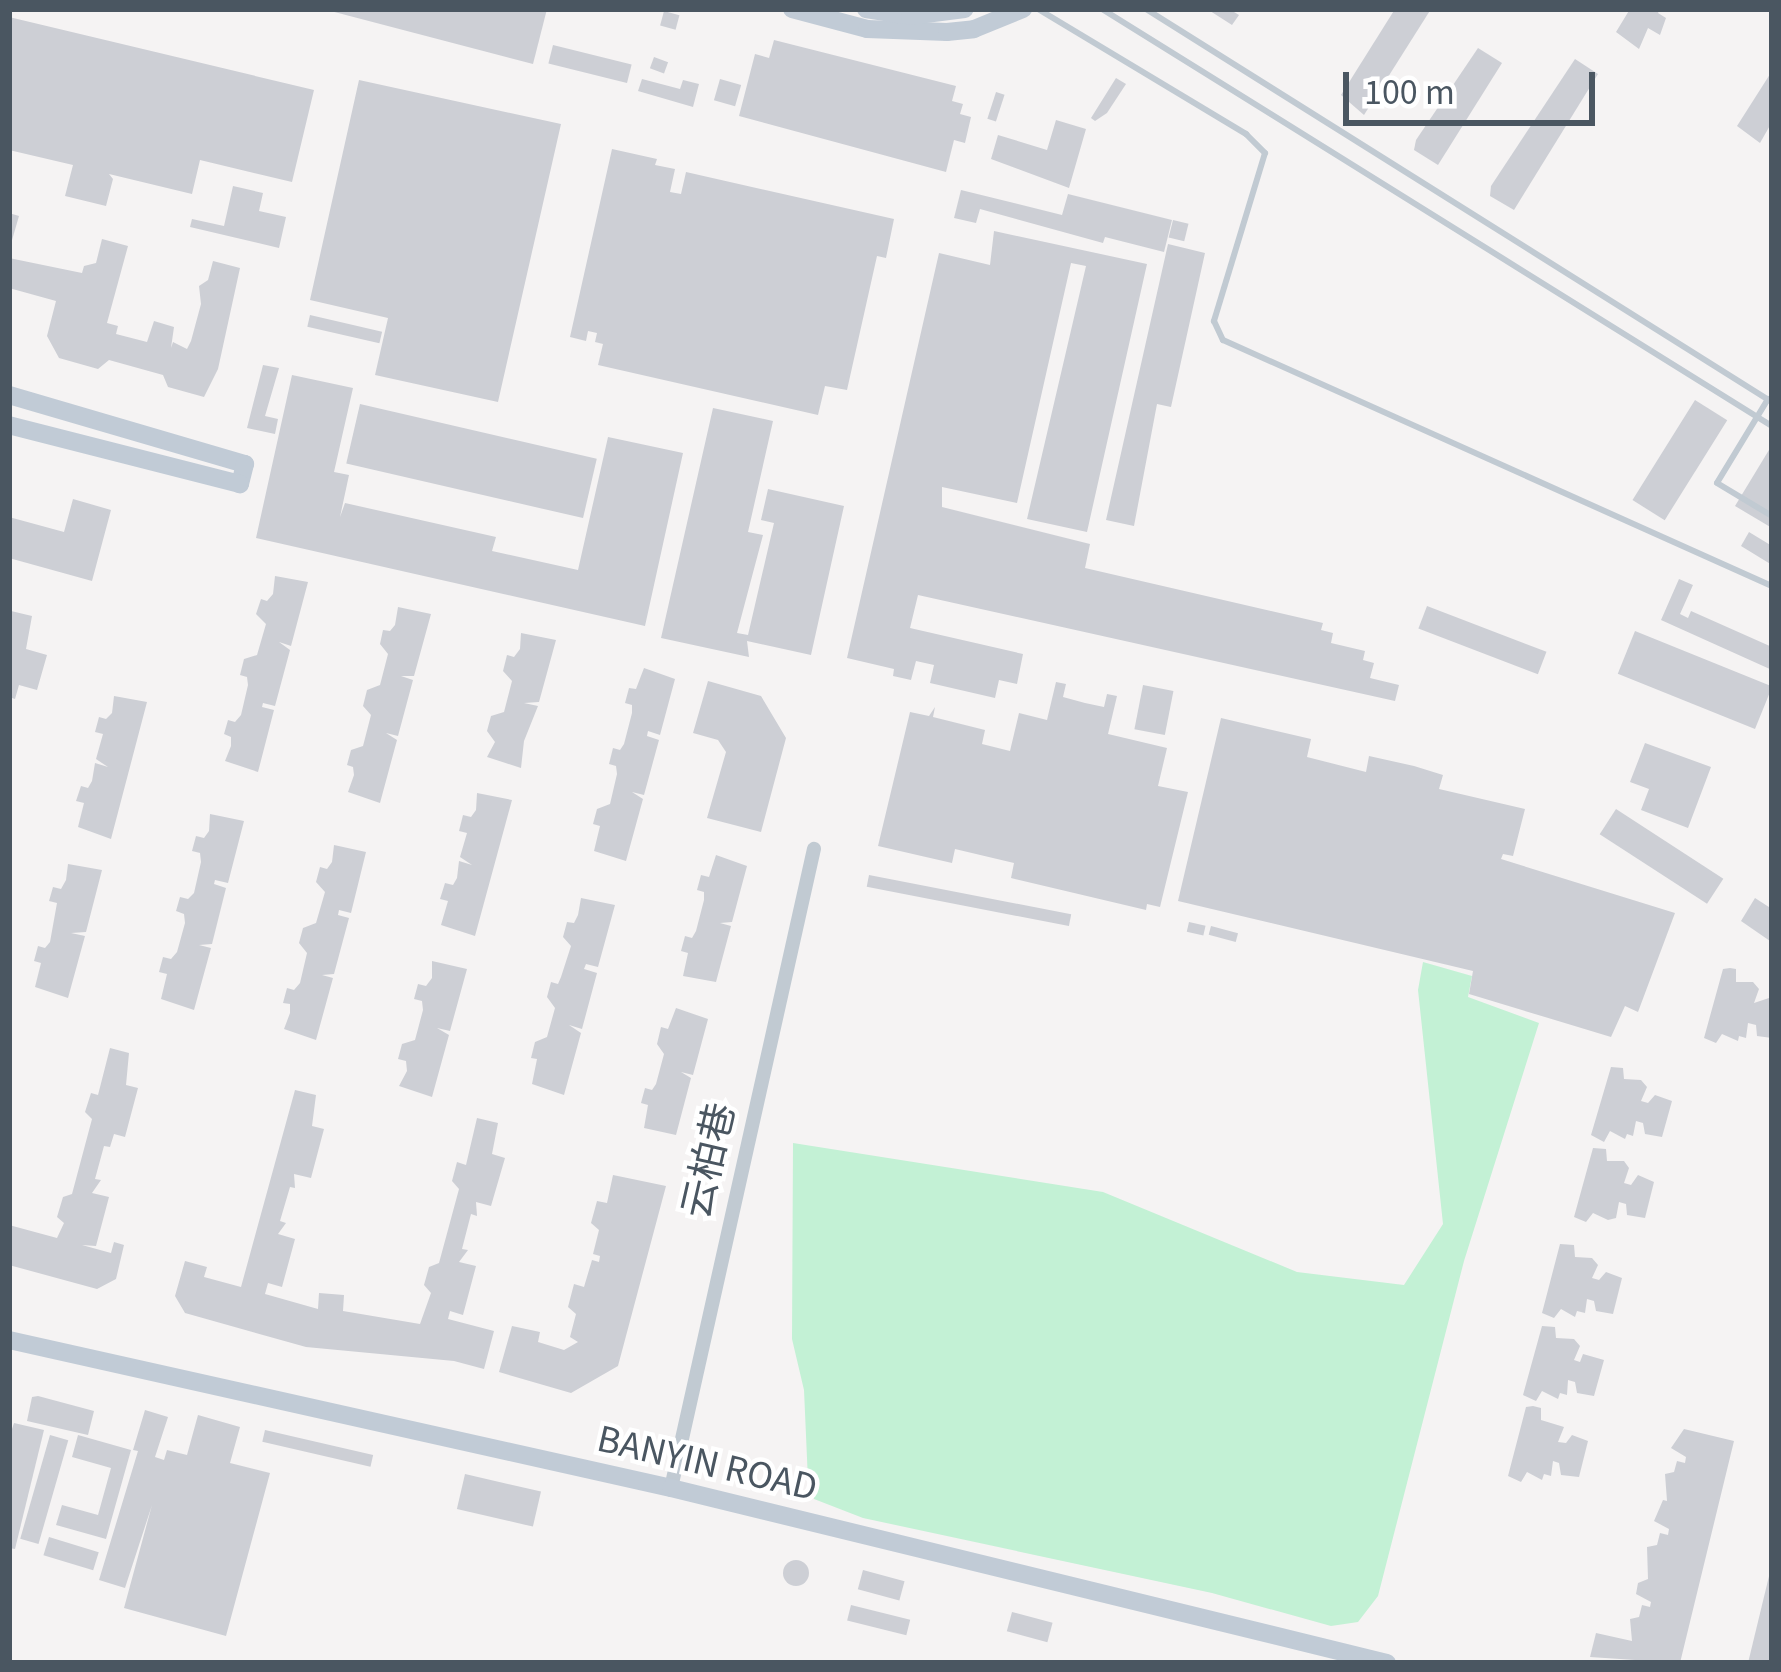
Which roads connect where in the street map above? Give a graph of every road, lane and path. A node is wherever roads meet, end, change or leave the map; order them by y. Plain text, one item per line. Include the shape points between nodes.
1 (792, 9) edge
2 (866, 9) edge
3 (965, 9) edge
4 (1023, 9) edge
5 (1038, 9) edge
6 (1102, 9) edge
7 (1146, 9) edge
8 (9, 395) edge
9 (1770, 400) edge
10 (1757, 417) junction
11 (9, 425) edge
12 (1772, 426) edge
13 (1772, 516) edge
14 (1772, 586) edge
15 (814, 849) dead end
16 (9, 1340) edge
17 (671, 1488) junction
18 (1378, 1662) edge

1 - 4 street via 867,28 947,32
2 - 3 street via 910,16
5 - 14 lane via 1246,134 1265,154 1214,321 1223,340
6 - 10 lane
7 - 9 lane
8 - 11 street via 245,464 240,484
9 - 10 lane
10 - 12 lane
10 - 13 lane via 1717,483
15 - 17 street, 云柏巷
16 - 17 street, BANYIN ROAD
17 - 18 street, BANYIN ROAD

